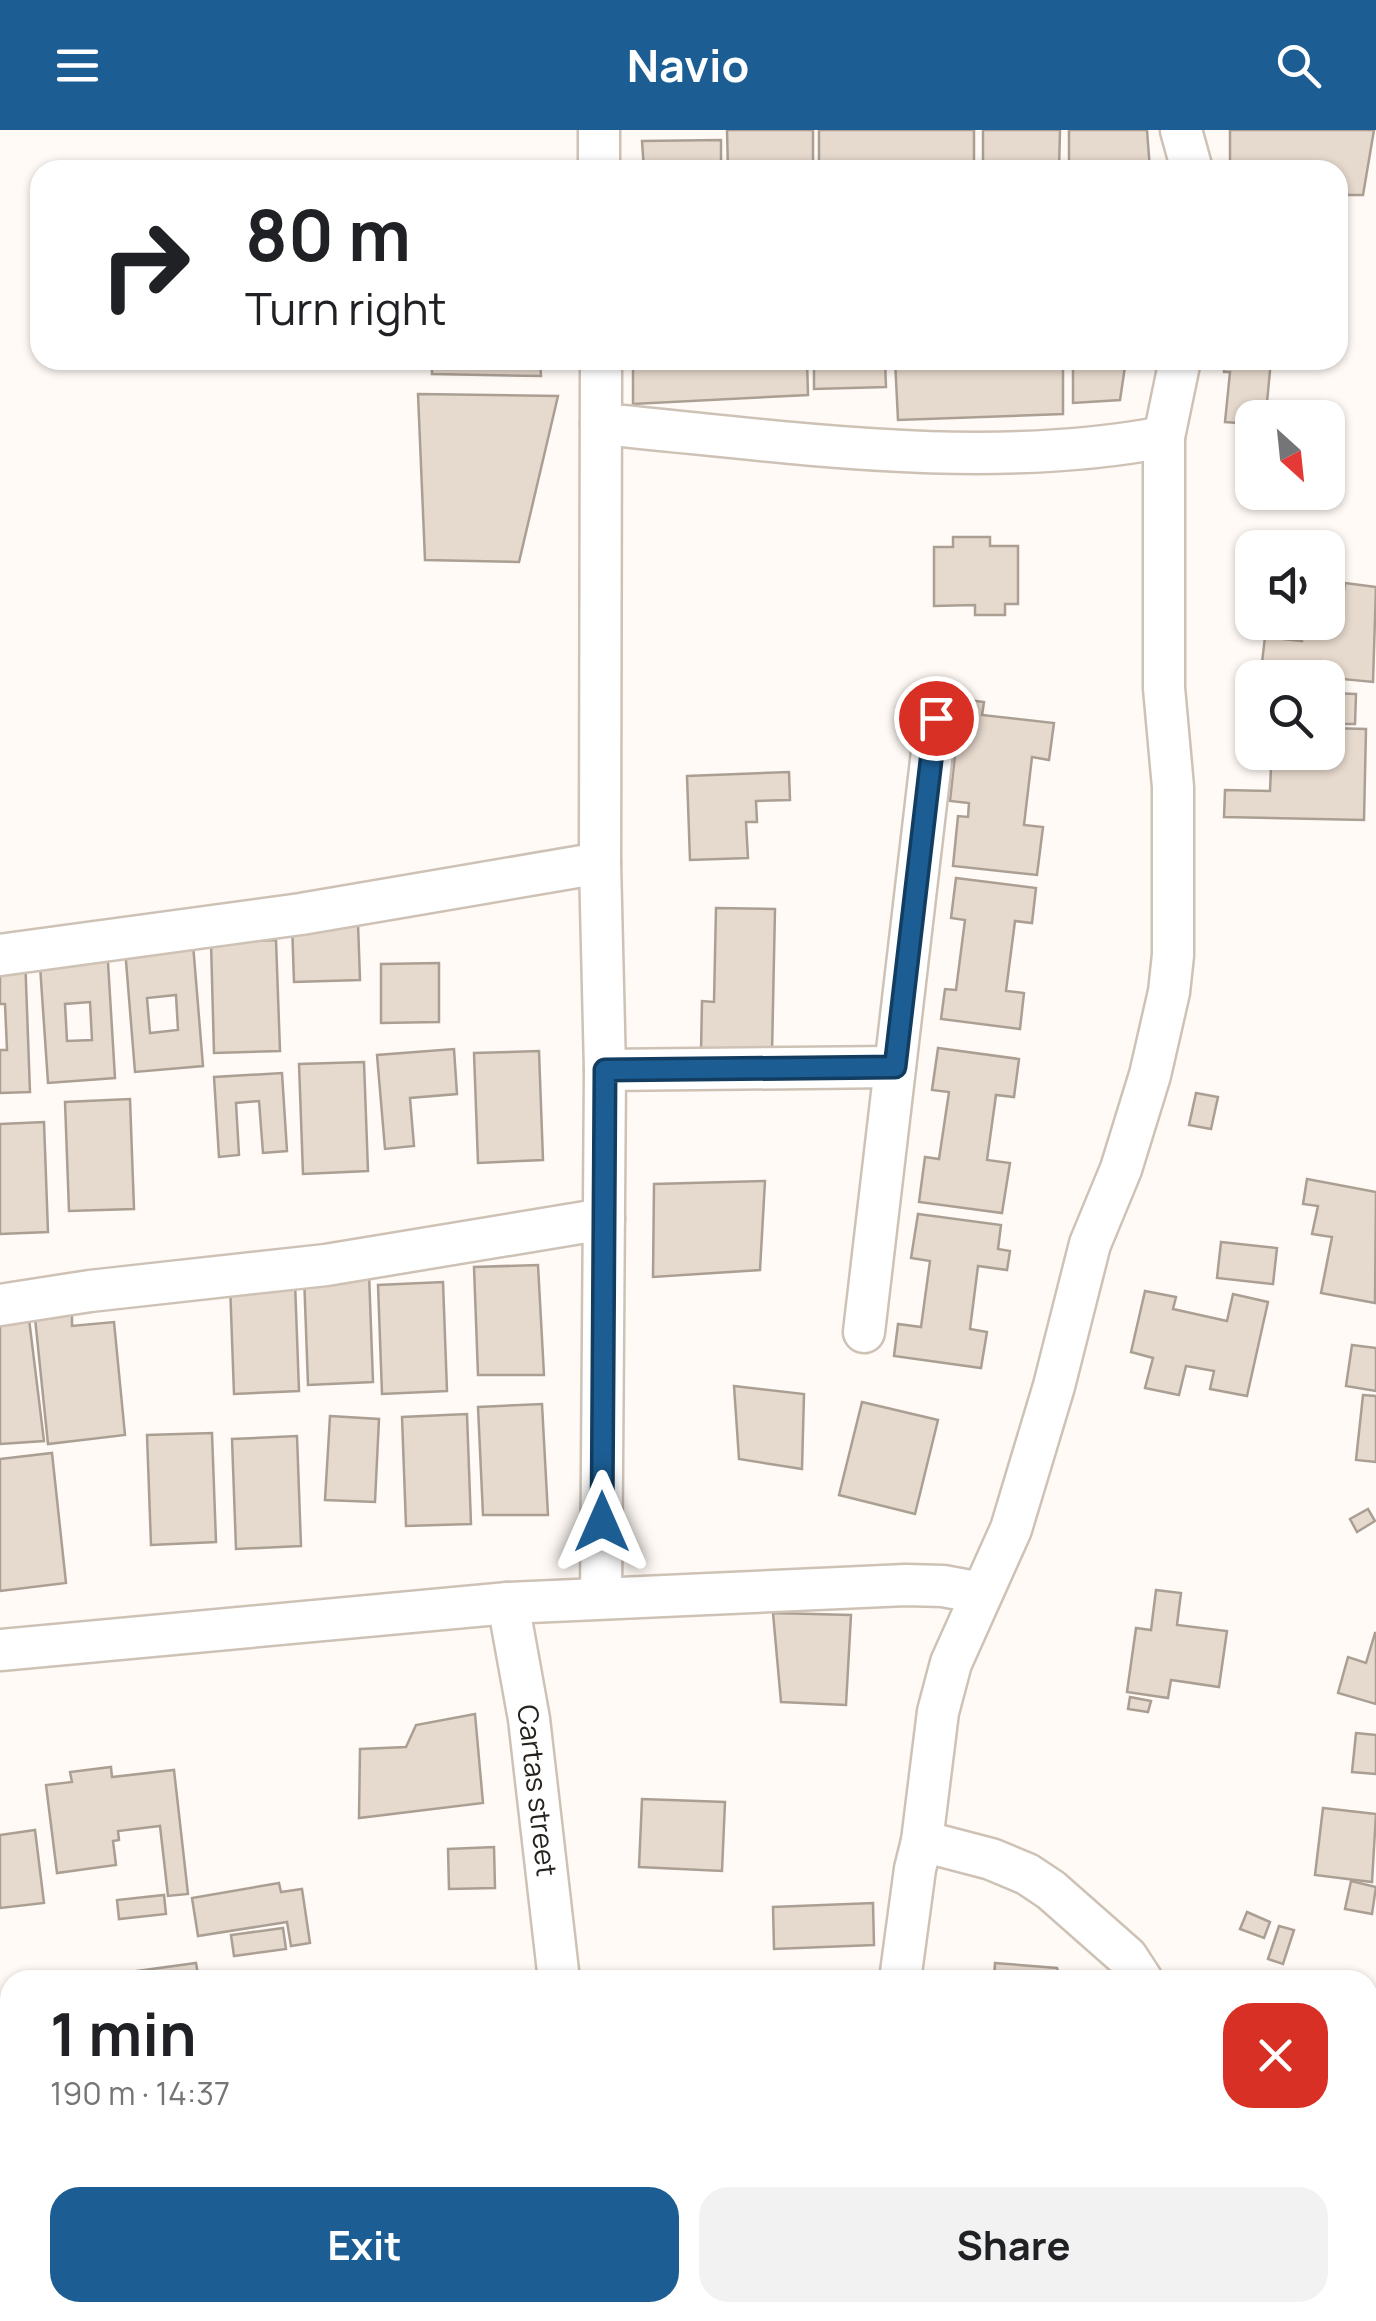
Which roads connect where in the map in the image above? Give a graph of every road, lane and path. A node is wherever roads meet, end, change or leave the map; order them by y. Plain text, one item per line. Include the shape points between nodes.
1 (598, 130) edge
2 (1181, 130) edge
3 (599, 160) edge
4 (1189, 160) edge
5 (600, 370) edge
6 (1178, 370) edge
7 (601, 424) junction
8 (1164, 437) junction
9 (936, 718) dead end
10 (600, 862) junction
11 (0, 955) edge
12 (895, 1067) junction
13 (605, 1070) junction
14 (604, 1220) junction
15 (0, 1304) edge
16 (864, 1332) dead end
17 (981, 1593) junction
18 (601, 1598) junction
19 (508, 1603) junction
20 (0, 1650) edge
21 (922, 1841) junction
22 (557, 1970) edge
23 (901, 1970) edge
24 (1136, 1970) edge

1 - 3 street
2 - 4 street
5 - 7 street
6 - 8 street
7 - 8 street via 951,452 1110,447
7 - 10 street
8 - 17 street via 1164,688 1173,788 1169,992 1150,1075 1090,1244 1011,1529
9 - 12 street
10 - 11 street via 301,914
10 - 13 street
12 - 13 street
12 - 16 street
13 - 14 street
14 - 15 street via 326,1265
14 - 18 street
17 - 18 street via 906,1585
17 - 21 street via 938,1712
18 - 19 street
19 - 20 street
19 - 22 street, Cartas street via 529,1719
21 - 23 street
21 - 24 street via 1027,1874

